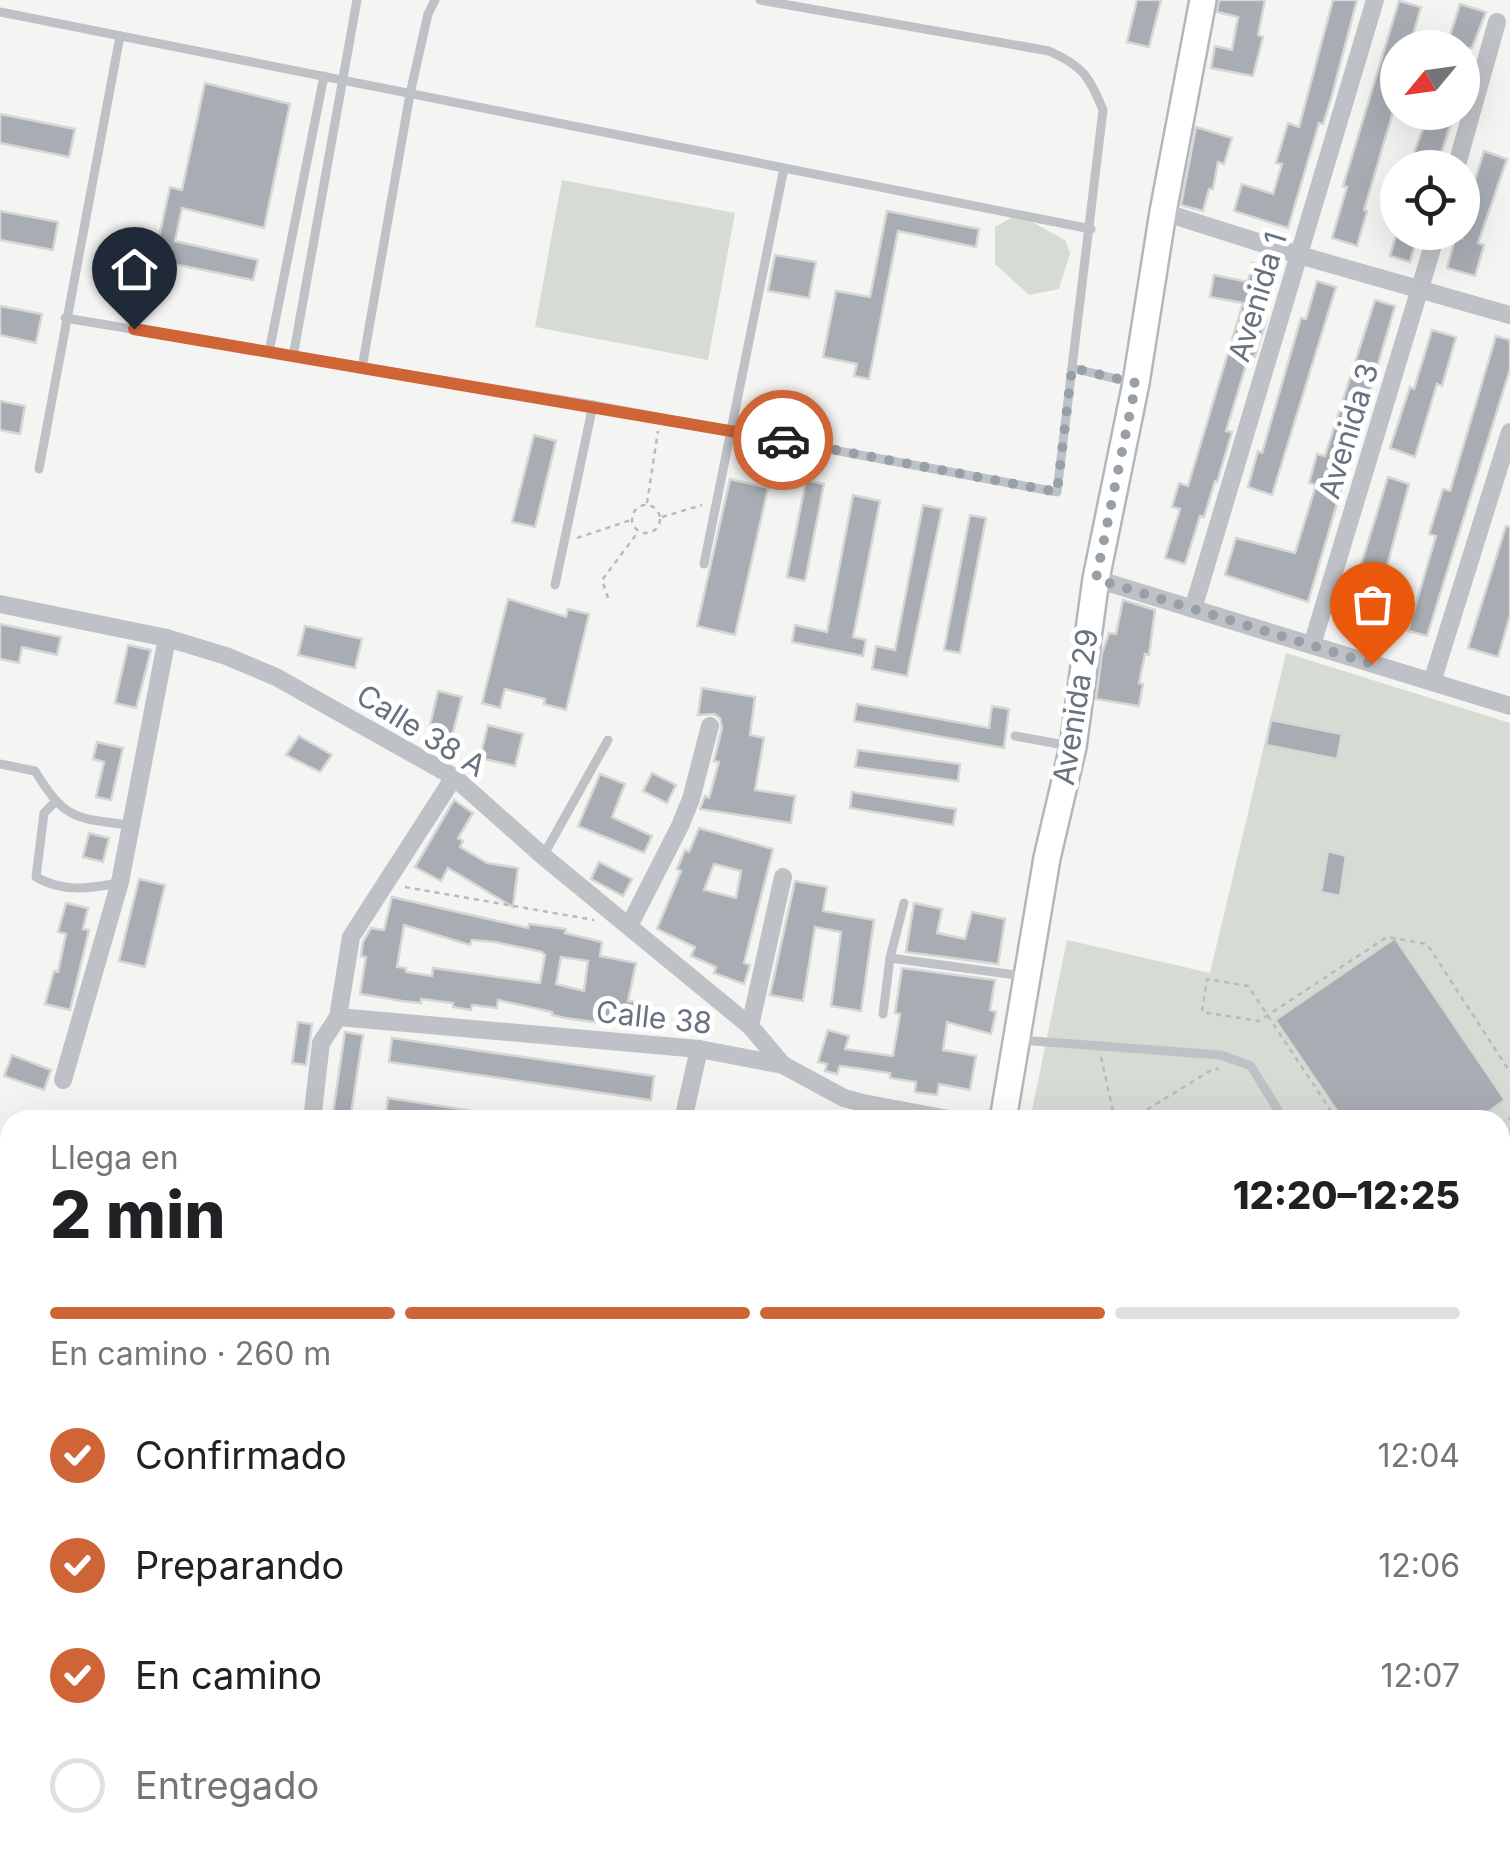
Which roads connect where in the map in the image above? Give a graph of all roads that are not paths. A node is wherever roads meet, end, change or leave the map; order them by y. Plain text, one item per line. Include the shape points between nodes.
1 (357, 0) edge
2 (435, 0) edge
3 (760, 0) edge
4 (1203, 0) edge
5 (1374, 0) edge
6 (0, 12) edge
7 (1497, 22) dead end
8 (120, 36) junction
9 (324, 76) junction
10 (343, 81) junction
11 (410, 94) junction
12 (1461, 150) edge
13 (784, 168) junction
14 (1163, 212) junction
15 (1091, 229) junction
16 (1432, 250) edge
17 (1298, 255) junction
18 (1421, 290) junction
19 (1510, 315) edge
20 (65, 318) junction
21 (270, 352) junction
22 (293, 357) junction
23 (362, 368) junction
24 (1072, 368) junction
25 (1136, 383) junction
26 (594, 406) junction
27 (731, 431) junction
28 (1510, 432) edge
29 (39, 469) dead end
30 (704, 564) dead end
31 (1096, 579) junction
32 (555, 585) dead end
33 (0, 604) edge
34 (1193, 609) junction
35 (168, 638) junction
36 (1312, 645) junction
37 (1432, 682) junction
38 (1510, 706) edge
39 (710, 726) dead end
40 (1015, 736) dead end
41 (608, 740) dead end
42 (1072, 747) junction
43 (0, 764) edge
44 (454, 777) junction
45 (54, 802) junction
46 (133, 825) junction
47 (543, 856) junction
48 (783, 877) dead end
49 (120, 882) junction
50 (904, 903) dead end
51 (629, 926) junction
52 (890, 958) junction
53 (1027, 977) junction
54 (883, 1014) dead end
55 (338, 1017) junction
56 (750, 1026) junction
57 (1017, 1040) junction
58 (699, 1049) junction
59 (783, 1065) junction
60 (63, 1080) dead end
61 (313, 1110) edge
62 (685, 1110) edge
63 (859, 1110) edge
64 (1006, 1110) edge
65 (1278, 1110) edge

1 - 10 lane
2 - 11 lane
3 - 15 lane via 1048,50 1073,61 1103,110
4 - 14 main road, Avenida 29
5 - 17 street, Avenida 1
6 - 8 lane
7 - 12 street
8 - 9 lane
8 - 20 lane
9 - 10 lane
9 - 21 lane
10 - 11 lane
10 - 22 lane
11 - 13 lane
11 - 23 lane
13 - 15 lane
13 - 27 lane
14 - 17 street
14 - 25 main road, Avenida 29
15 - 24 lane
16 - 18 street, Avenida 3
17 - 18 street
17 - 34 street, Avenida 1
18 - 19 street
18 - 36 street, Avenida 3
20 - 21 lane
20 - 29 lane
21 - 22 lane
22 - 23 lane
23 - 26 lane
24 - 25 lane
24 - 27 lane via 1057,492
25 - 31 main road, Avenida 29
26 - 27 lane
26 - 32 lane
27 - 30 lane
28 - 37 street
31 - 34 street
31 - 42 main road, Avenida 29
33 - 35 street, Calle 38 A
34 - 36 street
35 - 44 street, Calle 38 A via 276,677
35 - 46 street
36 - 37 street
37 - 38 street
39 - 51 street via 686,812
40 - 42 lane
41 - 47 lane
42 - 53 main road, Avenida 29
43 - 45 lane via 35,771
44 - 47 street, Calle 38 A
44 - 55 street via 351,936
45 - 46 lane via 77,818
45 - 49 lane via 44,813 36,877 82,889
46 - 49 street
47 - 51 street, Calle 38 A
48 - 56 street
49 - 60 street
50 - 52 lane
51 - 56 street, Calle 38 A
52 - 53 lane
52 - 54 lane
53 - 57 main road, Avenida 29
55 - 58 street, Calle 38
55 - 61 street via 321,1044
56 - 59 street, Calle 38 A
57 - 64 main road, Avenida 29
57 - 65 lane via 1221,1055 1250,1066
58 - 59 street, Calle 38
58 - 62 street
59 - 63 street, Calle 38

